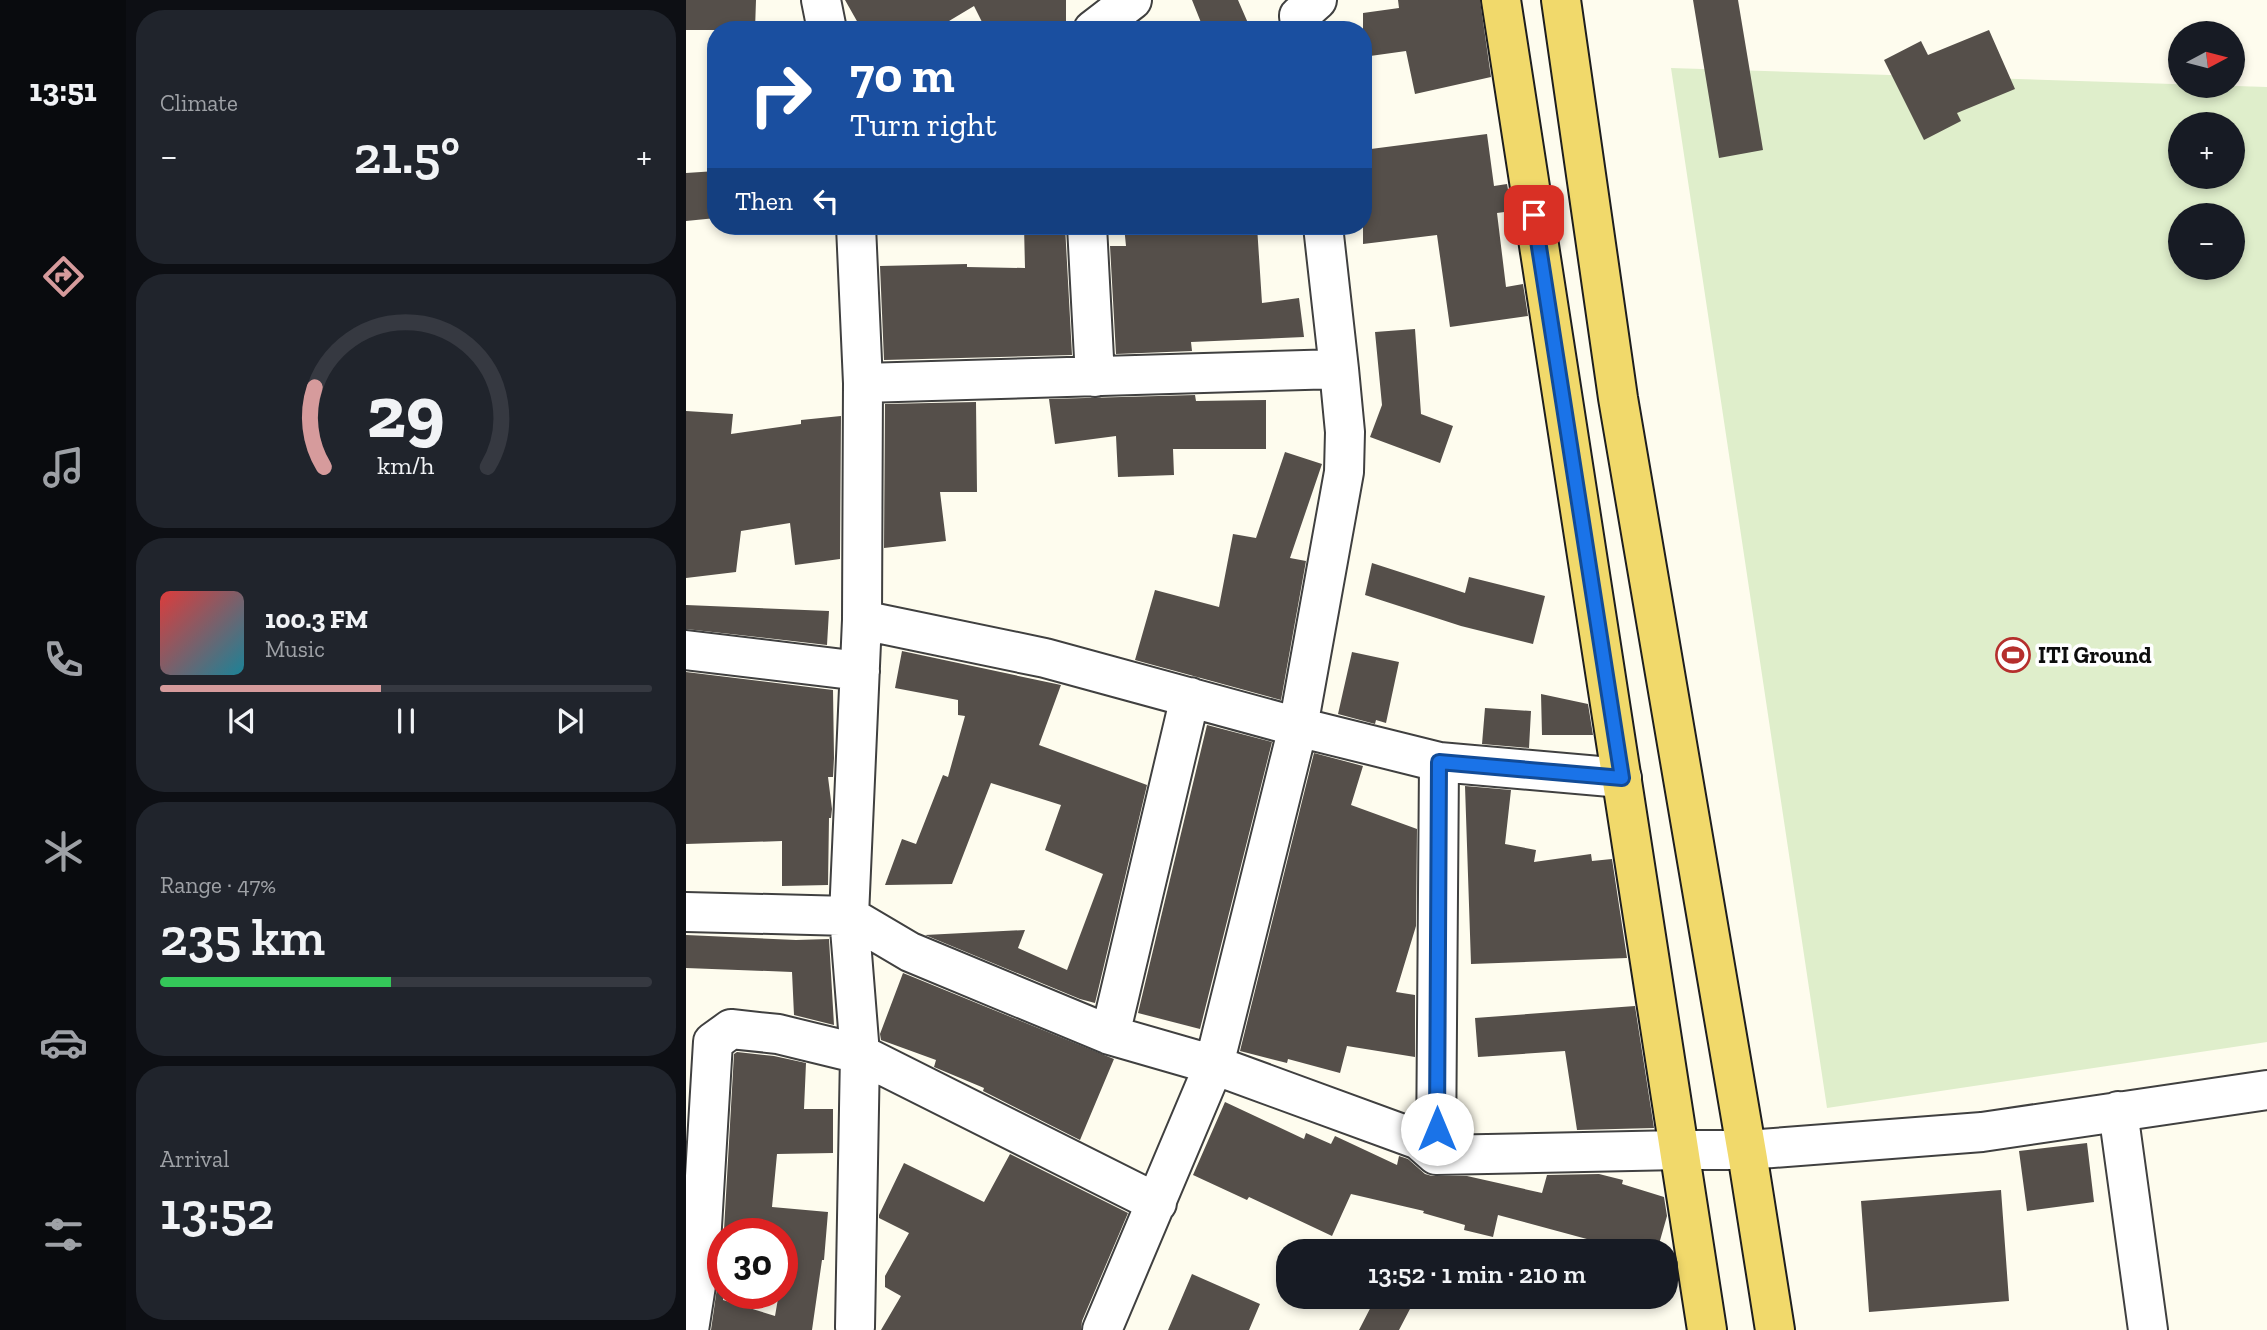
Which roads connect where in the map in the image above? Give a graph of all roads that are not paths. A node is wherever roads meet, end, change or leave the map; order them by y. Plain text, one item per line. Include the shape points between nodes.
1 (821, 0) edge
2 (1132, 0) edge
3 (1317, 0) edge
4 (1501, 0) edge
5 (1561, 0) edge
6 (825, 21) edge
7 (1105, 21) edge
8 (1300, 21) edge
9 (856, 235) edge
10 (1087, 235) edge
11 (1324, 235) edge
12 (1339, 369) junction
13 (1095, 377) junction
14 (863, 383) junction
15 (862, 620) junction
16 (686, 650) edge
17 (860, 671) junction
18 (1190, 697) junction
19 (1298, 727) junction
20 (1439, 762) junction
21 (1622, 778) junction
22 (686, 912) edge
23 (849, 916) junction
24 (1110, 1035) junction
25 (860, 1054) junction
26 (1214, 1065) junction
27 (2267, 1090) edge
28 (2118, 1111) junction
29 (1680, 1150) junction
30 (1747, 1150) junction
31 (1436, 1155) junction
32 (1157, 1203) junction
33 (855, 1327) dead end
34 (689, 1330) edge
35 (1102, 1330) edge
36 (1707, 1330) edge
37 (1775, 1330) edge
38 (2148, 1330) edge

1 - 6 street
2 - 7 street
3 - 8 street via 1299,16
4 - 21 main road
5 - 30 main road via 1618,398
9 - 14 street
10 - 13 street
11 - 12 street
12 - 13 street
12 - 19 street via 1344,472
13 - 14 street
14 - 15 street
15 - 17 street
15 - 18 street via 1045,658
16 - 17 street
17 - 23 street
18 - 19 street
18 - 24 street
19 - 20 street
19 - 26 street
20 - 21 street
20 - 31 street
21 - 29 main road
22 - 23 street
23 - 24 street via 910,952
23 - 25 street
24 - 26 street
25 - 32 street
25 - 33 street
25 - 34 street via 778,1034 731,1029 713,1042 699,1260
26 - 31 street via 1419,1140
26 - 32 street
27 - 28 street
28 - 30 street via 1982,1132
28 - 38 street
29 - 30 street
29 - 31 street
29 - 36 main road
30 - 37 main road
32 - 35 street

